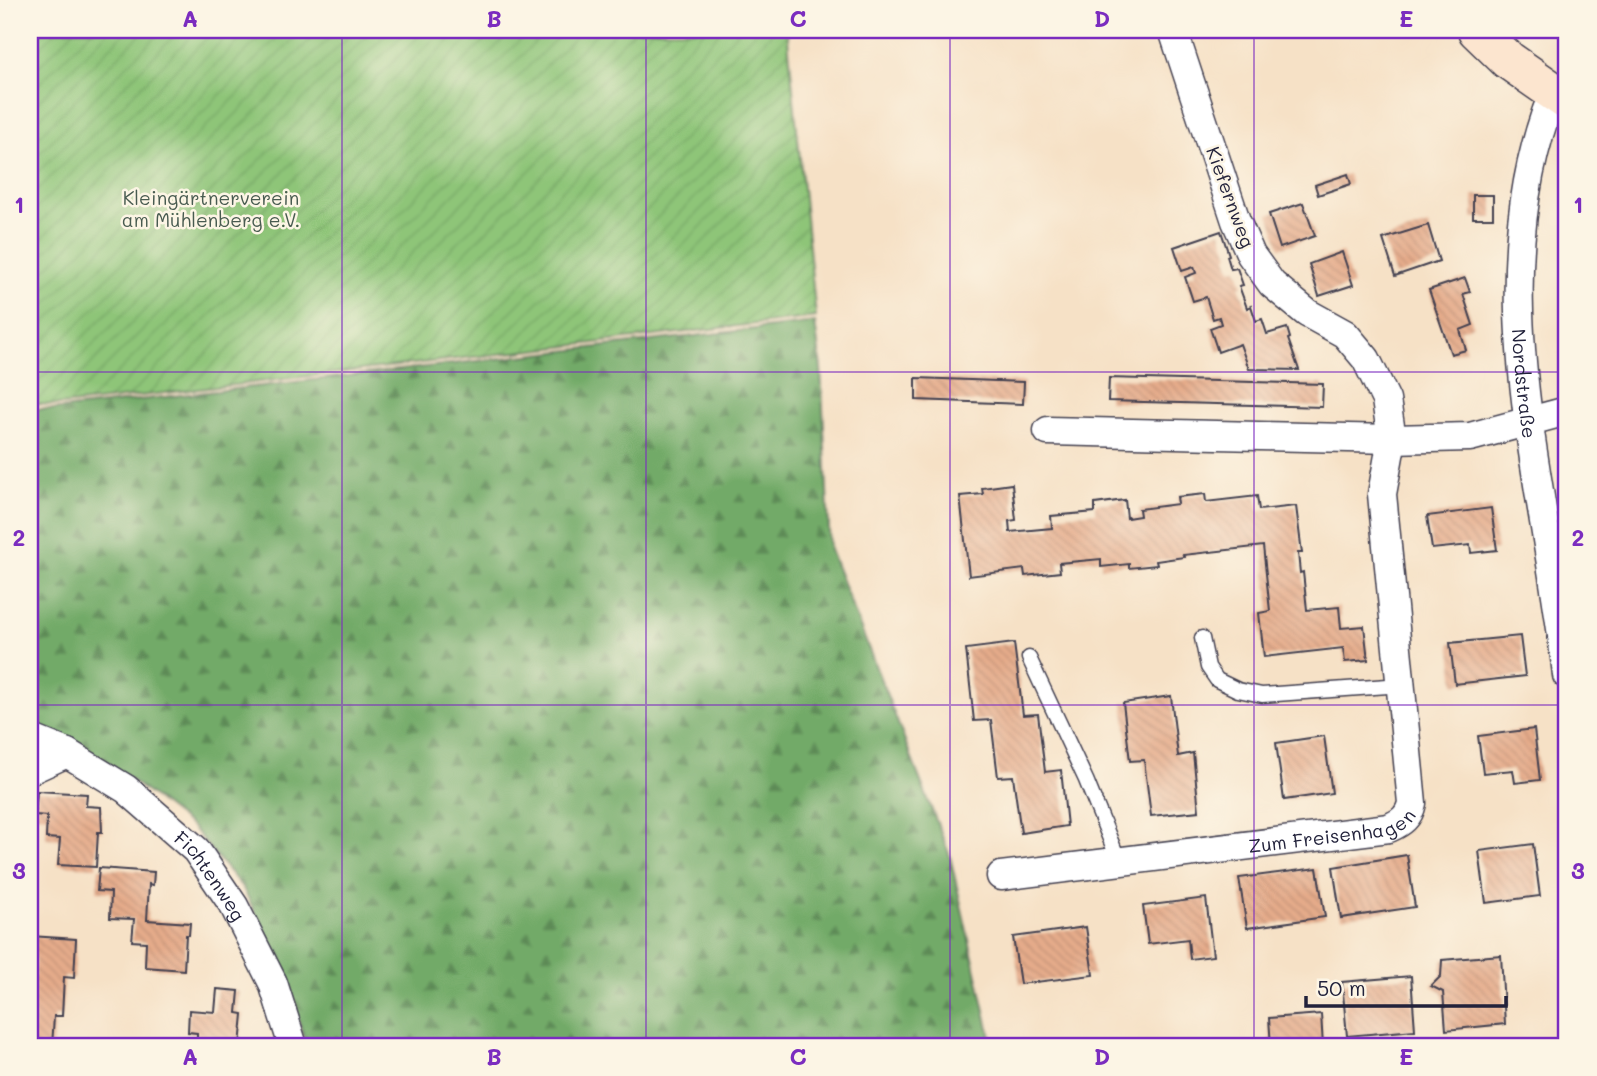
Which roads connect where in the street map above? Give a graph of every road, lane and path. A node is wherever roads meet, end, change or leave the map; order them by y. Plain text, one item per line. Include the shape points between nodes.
1 (1173, 30) edge
2 (1477, 30) edge
3 (1560, 97) edge
4 (1567, 411) edge
5 (1530, 422) junction
6 (1048, 431) dead end
7 (1392, 439) junction
8 (1202, 638) dead end
9 (1029, 659) dead end
10 (1567, 676) edge
11 (1402, 685) junction
12 (30, 738) edge
13 (67, 753) junction
14 (30, 770) edge
15 (1119, 861) junction
16 (1001, 876) dead end
17 (293, 1046) edge

1 - 7 street, Kiefernweg via 1251,255 1272,284 1307,313 1345,334 1366,359 1386,400
2 - 3 main road via 1508,60
3 - 5 street, Nordstraße via 1539,128 1527,187 1519,274 1520,335
4 - 5 street
5 - 7 street via 1470,437
5 - 10 street, Nordstraße
6 - 7 street
7 - 11 street, Zum Freisenhagen via 1382,494
8 - 11 lane via 1208,667 1217,680 1238,690 1262,695
9 - 15 lane
11 - 15 street, Zum Freisenhagen via 1412,803 1402,822 1390,828
12 - 13 street, Fichtenweg
13 - 14 street
13 - 17 street, Fichtenweg via 126,789 196,850 234,905 273,984
15 - 16 street, Zum Freisenhagen

